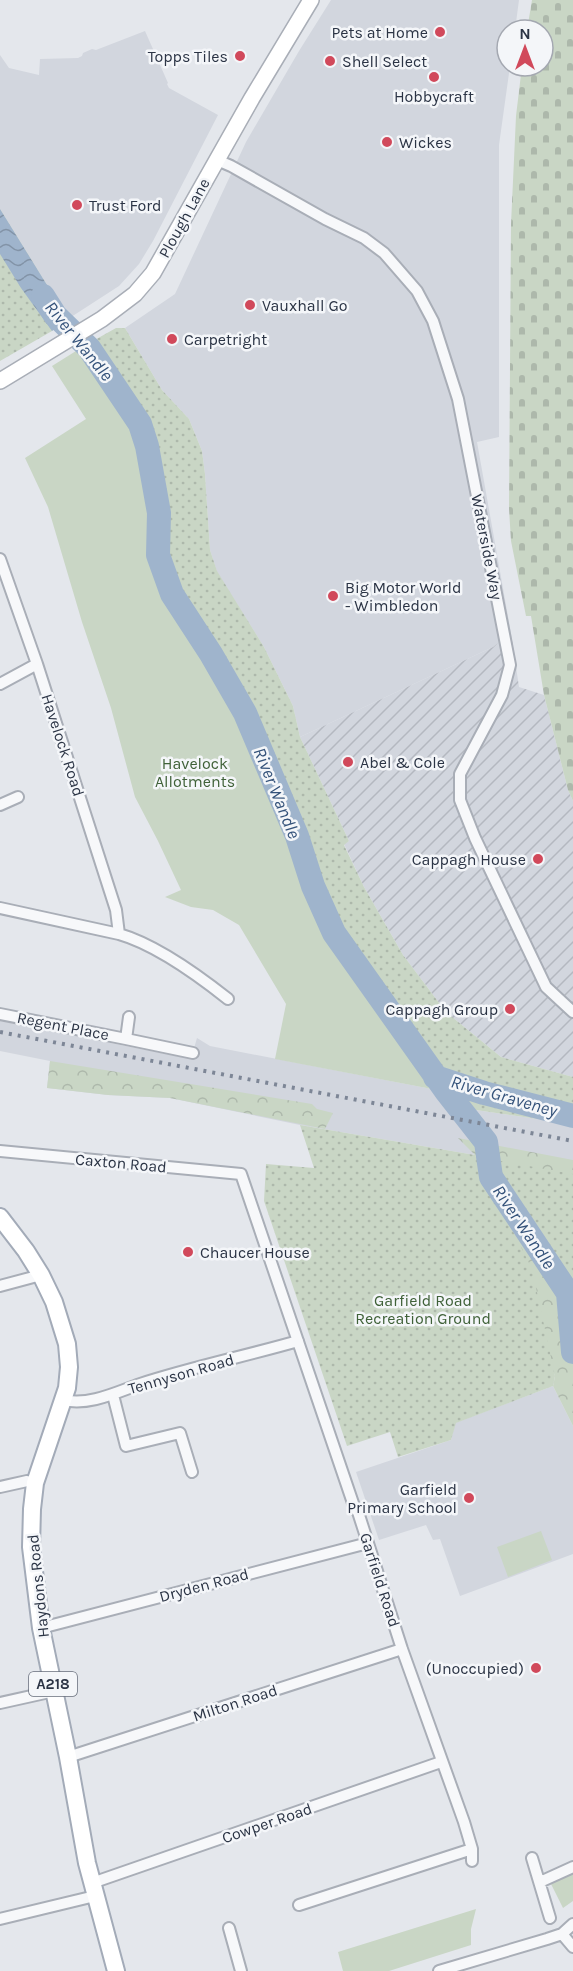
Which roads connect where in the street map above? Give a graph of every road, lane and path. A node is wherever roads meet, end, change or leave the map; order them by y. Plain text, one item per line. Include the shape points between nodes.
1 (311, 0) edge
2 (217, 160) junction
3 (0, 381) edge
4 (0, 559) edge
5 (37, 664) junction
6 (0, 684) edge
7 (18, 797) dead end
8 (0, 805) edge
9 (0, 908) edge
10 (119, 934) junction
11 (228, 999) dead end
12 (573, 1011) edge
13 (0, 1014) edge
14 (129, 1017) dead end
15 (126, 1039) junction
16 (193, 1053) dead end
17 (0, 1151) edge
18 (241, 1174) joint
19 (0, 1217) edge
20 (41, 1275) junction
21 (0, 1286) edge
22 (298, 1341) junction
23 (113, 1395) junction
24 (64, 1400) junction
25 (192, 1472) dead end
26 (35, 1483) junction
27 (0, 1487) edge
28 (368, 1543) junction
29 (41, 1628) junction
30 (402, 1649) junction
31 (54, 1691) junction
32 (0, 1703) edge
33 (68, 1757) junction
34 (441, 1762) junction
35 (472, 1849) junction
36 (532, 1858) dead end
37 (472, 1861) dead end
38 (573, 1868) edge
39 (540, 1882) junction
40 (94, 1890) junction
41 (300, 1905) dead end
42 (550, 1918) dead end
43 (0, 1919) edge
44 (573, 1924) edge
45 (229, 1928) dead end
46 (562, 1934) junction
47 (573, 1947) edge
48 (240, 1968) edge
49 (227, 1970) edge
50 (116, 1971) edge
51 (439, 1971) edge

1 - 2 main road, Plough Lane
2 - 3 main road, Plough Lane via 153,273 135,294 94,324
2 - 12 street, Waterside Way via 384,252 417,291 433,321 458,399 510,665 502,695 460,774 460,800 546,987
4 - 5 street, Havelock Road
5 - 6 street
5 - 10 street, Havelock Road via 116,910
7 - 8 street
9 - 10 street
10 - 11 street via 198,975
13 - 15 street, Regent Place
14 - 15 street, Regent Place
15 - 16 street, Regent Place
17 - 18 street, Caxton Road
18 - 22 street, Garfield Road
19 - 20 main road, Haydons Road / A218
20 - 21 street
20 - 24 main road, Haydons Road / A218 via 67,1344
22 - 23 street, Tennyson Road
22 - 28 street, Garfield Road
23 - 24 street, Tennyson Road via 74,1402
23 - 25 street via 126,1446 180,1433
24 - 26 main road, Haydons Road / A218
26 - 27 street
26 - 29 main road, Haydons Road / A218 via 31,1547
28 - 29 street, Dryden Road
28 - 30 street, Garfield Road
29 - 31 main road, Haydons Road / A218
30 - 33 street, Milton Road
30 - 34 street, Garfield Road
31 - 32 street
31 - 33 main road, Haydons Road / A218
33 - 40 main road, Haydons Road / A218
34 - 35 street, Garfield Road
34 - 40 street, Cowper Road
35 - 37 street, Garfield Road
35 - 41 street
36 - 39 street
38 - 39 street
39 - 42 street
40 - 43 street, Cowper Road
40 - 50 main road, Haydons Road / A218
44 - 46 street
45 - 48 street
46 - 47 street
46 - 51 street
48 - 49 street

